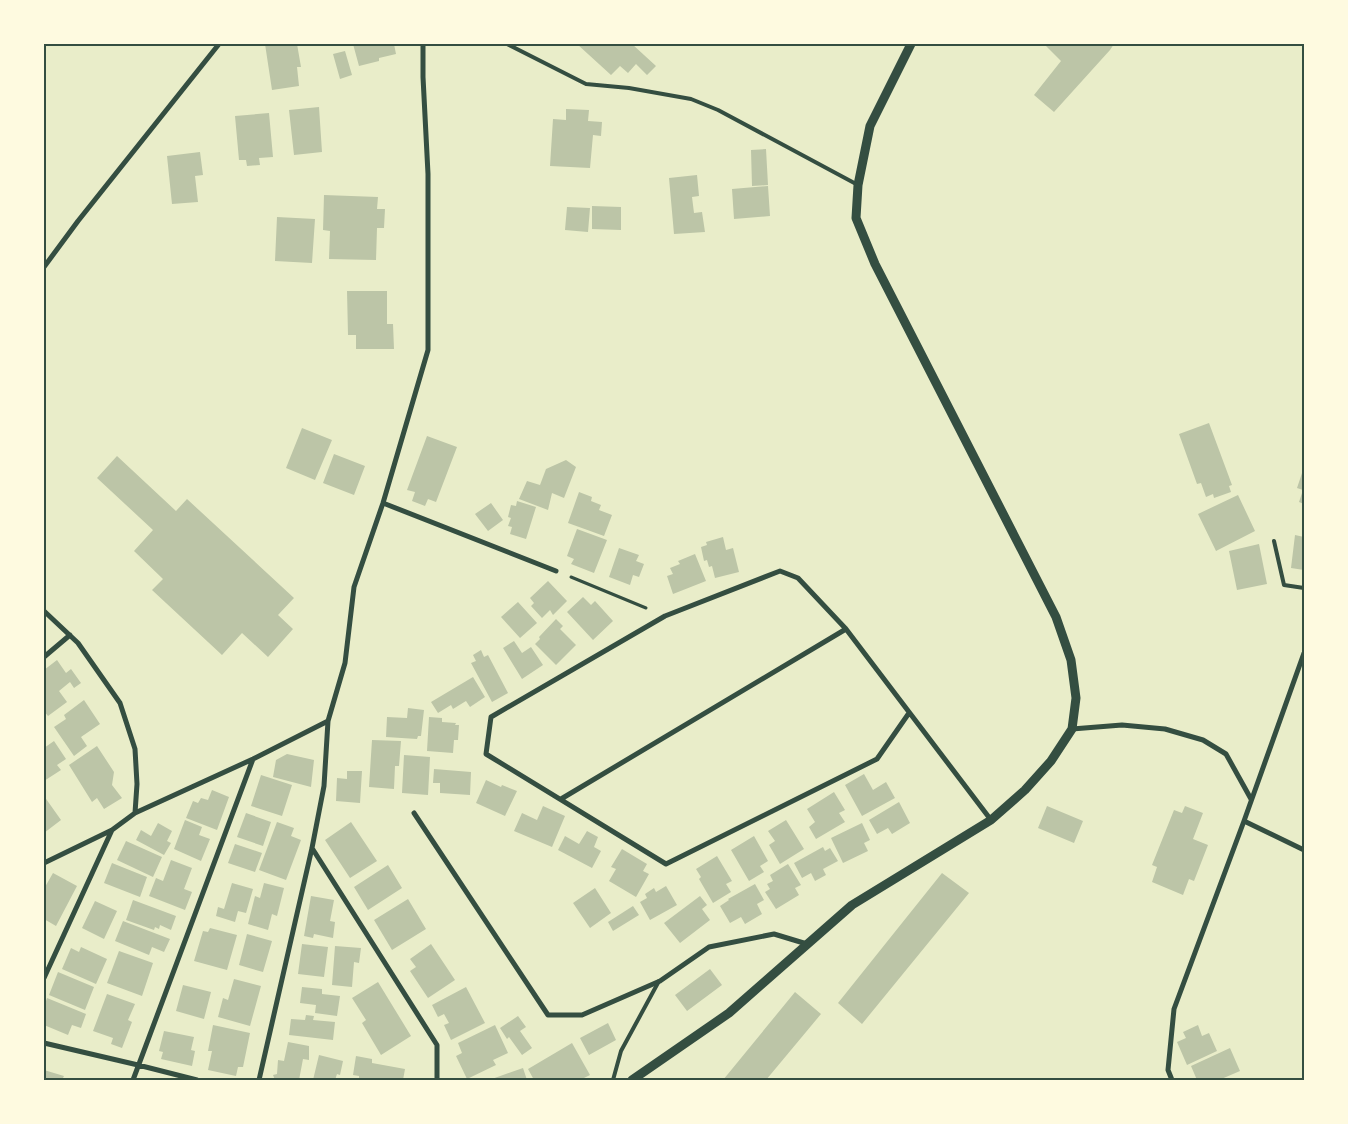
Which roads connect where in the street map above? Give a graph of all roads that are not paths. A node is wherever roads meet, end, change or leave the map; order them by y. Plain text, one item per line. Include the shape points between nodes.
1 (219, 44) edge
2 (423, 44) edge
3 (507, 44) edge
4 (911, 44) edge
5 (858, 185) junction
6 (44, 267) edge
7 (383, 503) junction
8 (1274, 542) dead end
9 (556, 571) road end
10 (1304, 588) edge
11 (44, 611) edge
12 (846, 629) junction
13 (70, 635) junction
14 (1304, 653) edge
15 (44, 657) edge
16 (909, 713) junction
17 (328, 722) junction
18 (1072, 729) junction
19 (253, 759) junction
20 (561, 799) junction
21 (1251, 799) junction
22 (135, 813) junction
23 (414, 813) dead end
24 (990, 820) junction
25 (1244, 820) junction
26 (112, 830) junction
27 (312, 848) junction
28 (1304, 850) edge
29 (45, 861) edge
30 (807, 944) junction
31 (44, 978) edge
32 (660, 981) junction
33 (44, 1043) edge
34 (138, 1065) junction
35 (133, 1080) edge
36 (197, 1080) edge
37 (259, 1080) edge
38 (437, 1080) edge
39 (614, 1080) edge
40 (632, 1080) edge
41 (1172, 1080) edge

1 - 6 street
2 - 7 street via 428,174 428,350
3 - 5 lane via 586,84 691,99 709,106
4 - 5 street via 870,126
5 - 18 street via 856,218 875,264 1056,617 1071,660 1076,698
7 - 9 street
7 - 17 street via 354,587 345,663
8 - 10 lane via 1284,586
11 - 13 street
12 - 16 street
12 - 20 street
12 - 20 street via 798,578 780,571 665,616 490,717 486,754
13 - 15 street
13 - 22 street via 120,703 135,749
14 - 21 street
16 - 20 street via 877,758 666,864
16 - 24 street
17 - 19 street
17 - 27 street via 324,786
18 - 21 street via 1122,725 1165,729 1202,740 1226,754
18 - 24 street via 1026,790
19 - 22 street
19 - 34 street
21 - 25 street
22 - 26 street
23 - 32 street via 548,1015 582,1015
24 - 30 street via 852,906
25 - 28 street
25 - 41 street via 1174,1009 1168,1070
26 - 29 street
26 - 31 street
27 - 37 street
27 - 38 street via 437,1045
30 - 32 street via 774,934 709,947
30 - 40 street via 729,1013
32 - 39 lane via 621,1051
33 - 34 street
34 - 35 street
34 - 36 street

